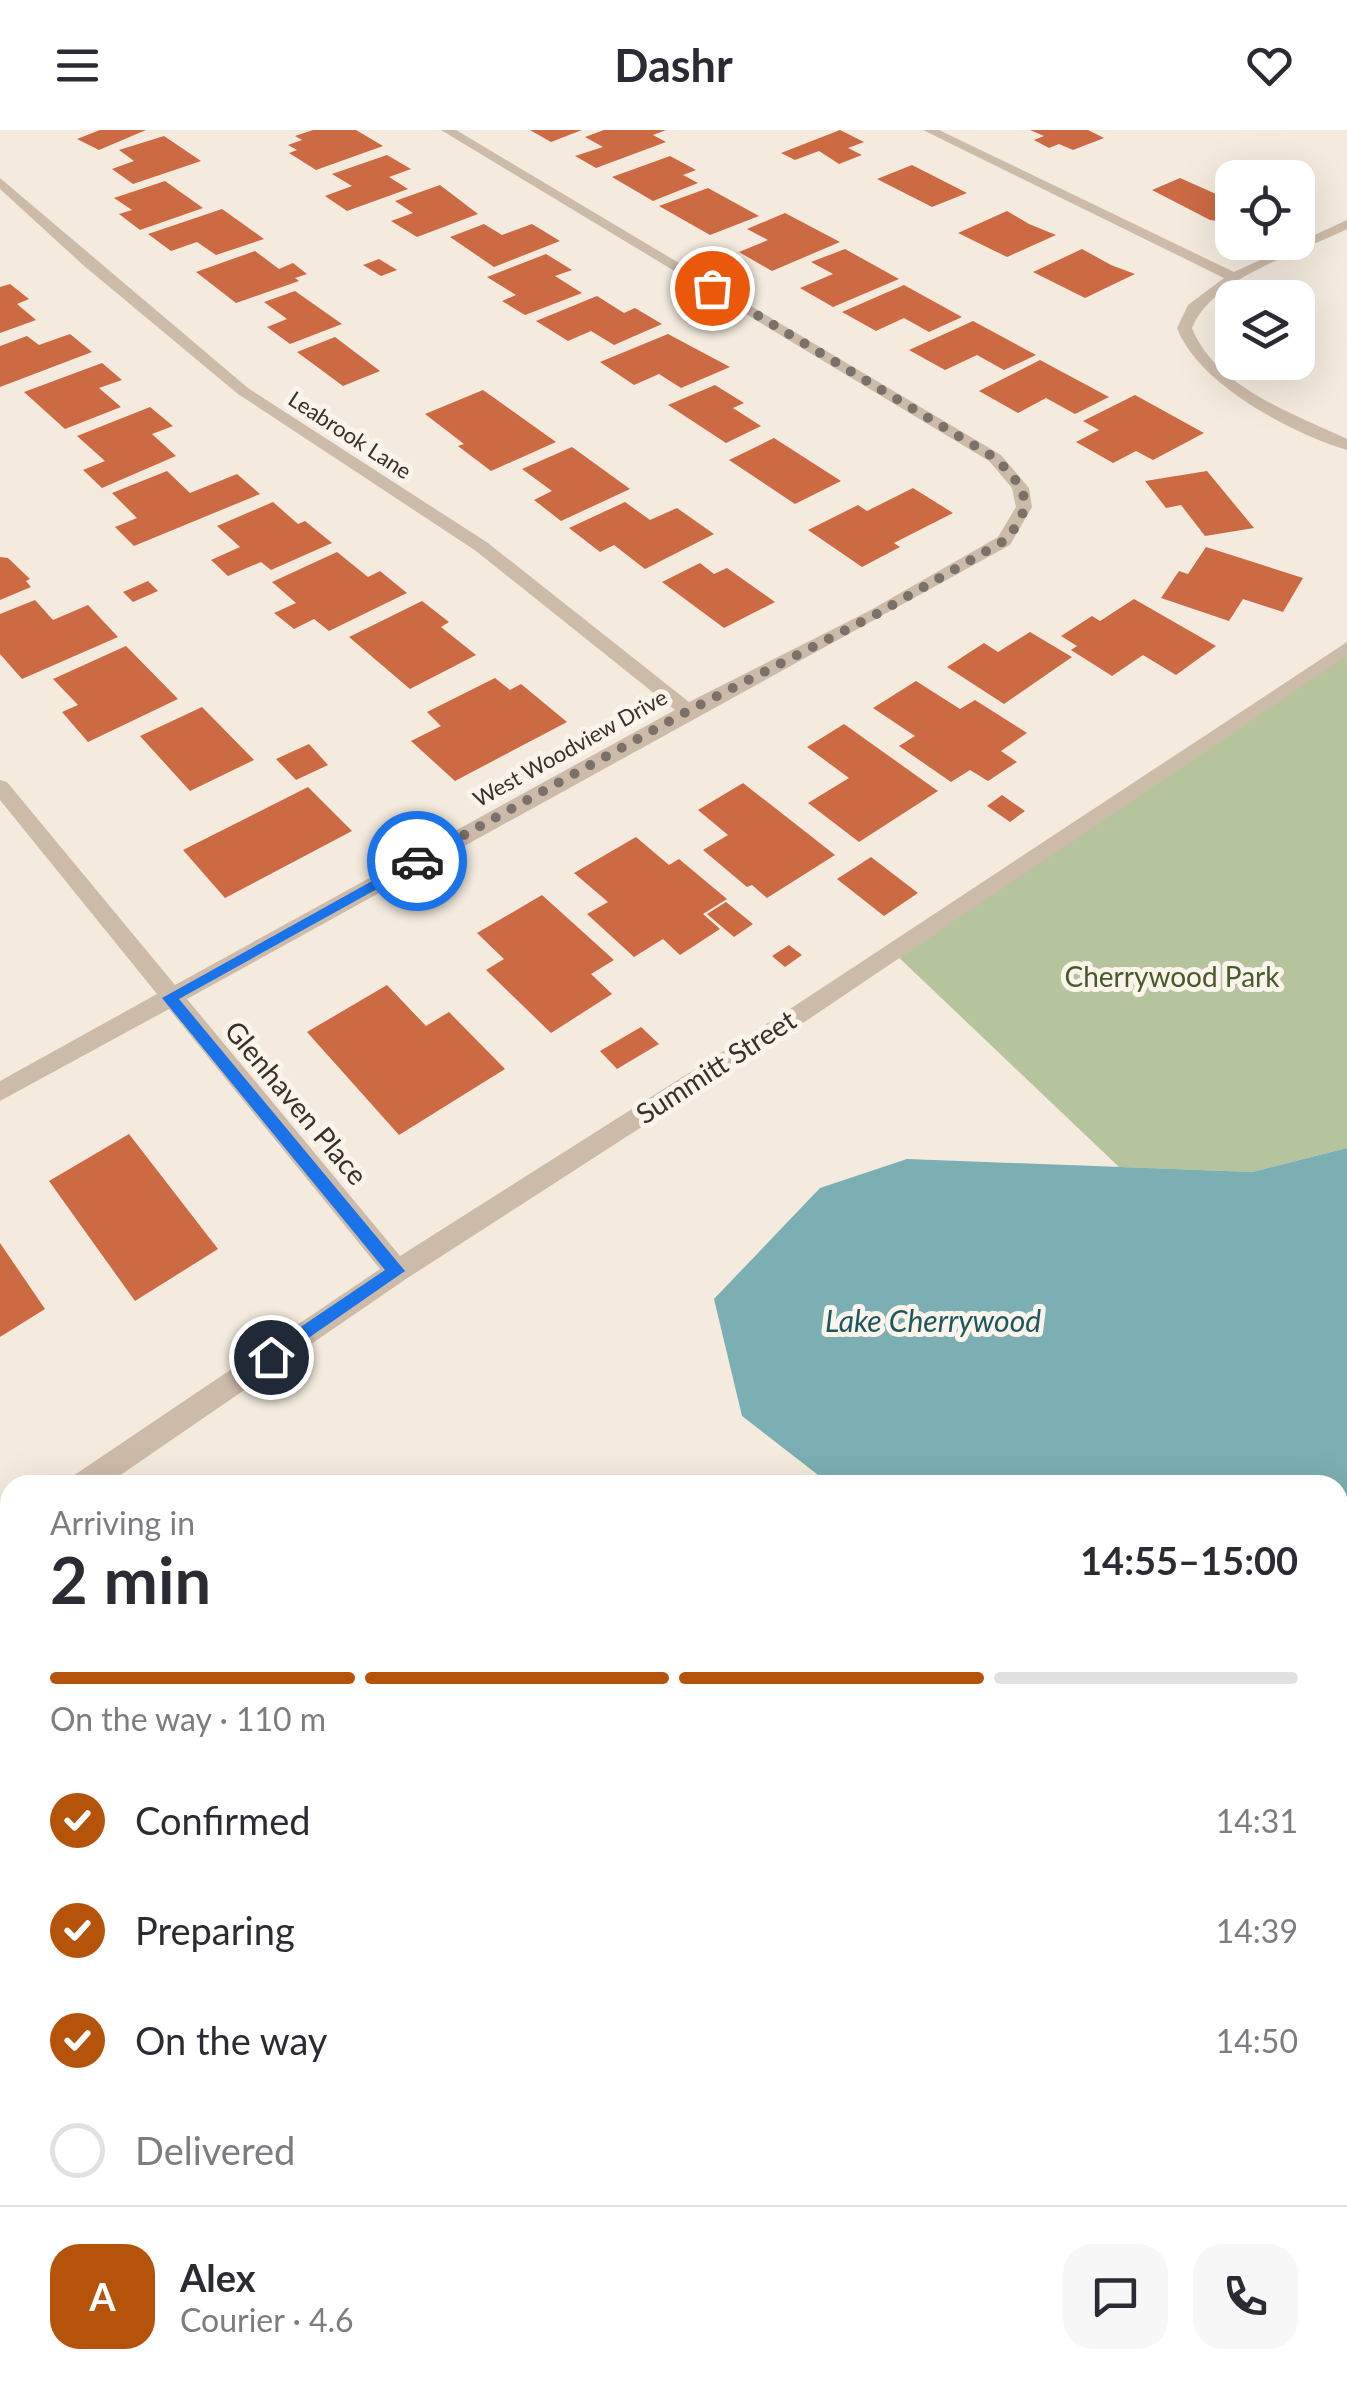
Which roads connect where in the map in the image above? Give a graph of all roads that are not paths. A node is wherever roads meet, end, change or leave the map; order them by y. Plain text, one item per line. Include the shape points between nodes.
1 (447, 130) edge
2 (929, 130) edge
3 (0, 182) edge
4 (1347, 224) edge
5 (1236, 278) junction
6 (1344, 444) edge
7 (1347, 648) edge
8 (688, 711) junction
9 (0, 786) edge
10 (170, 998) junction
11 (0, 1092) edge
12 (396, 1271) junction
13 (99, 1475) edge

1 - 8 street, West Woodview Drive via 995,458 1025,495 1026,508 1004,541
2 - 5 street
3 - 8 street, Leabrook Lane via 243,391 482,548
4 - 5 street
5 - 6 street via 1194,306 1184,334 1190,349 1240,391
7 - 12 street, Summitt Street via 814,1004
8 - 10 street, West Woodview Drive
9 - 10 street, Glenhaven Place
10 - 11 street, West Woodview Drive
10 - 12 street, Glenhaven Place
12 - 13 street, Summitt Street

